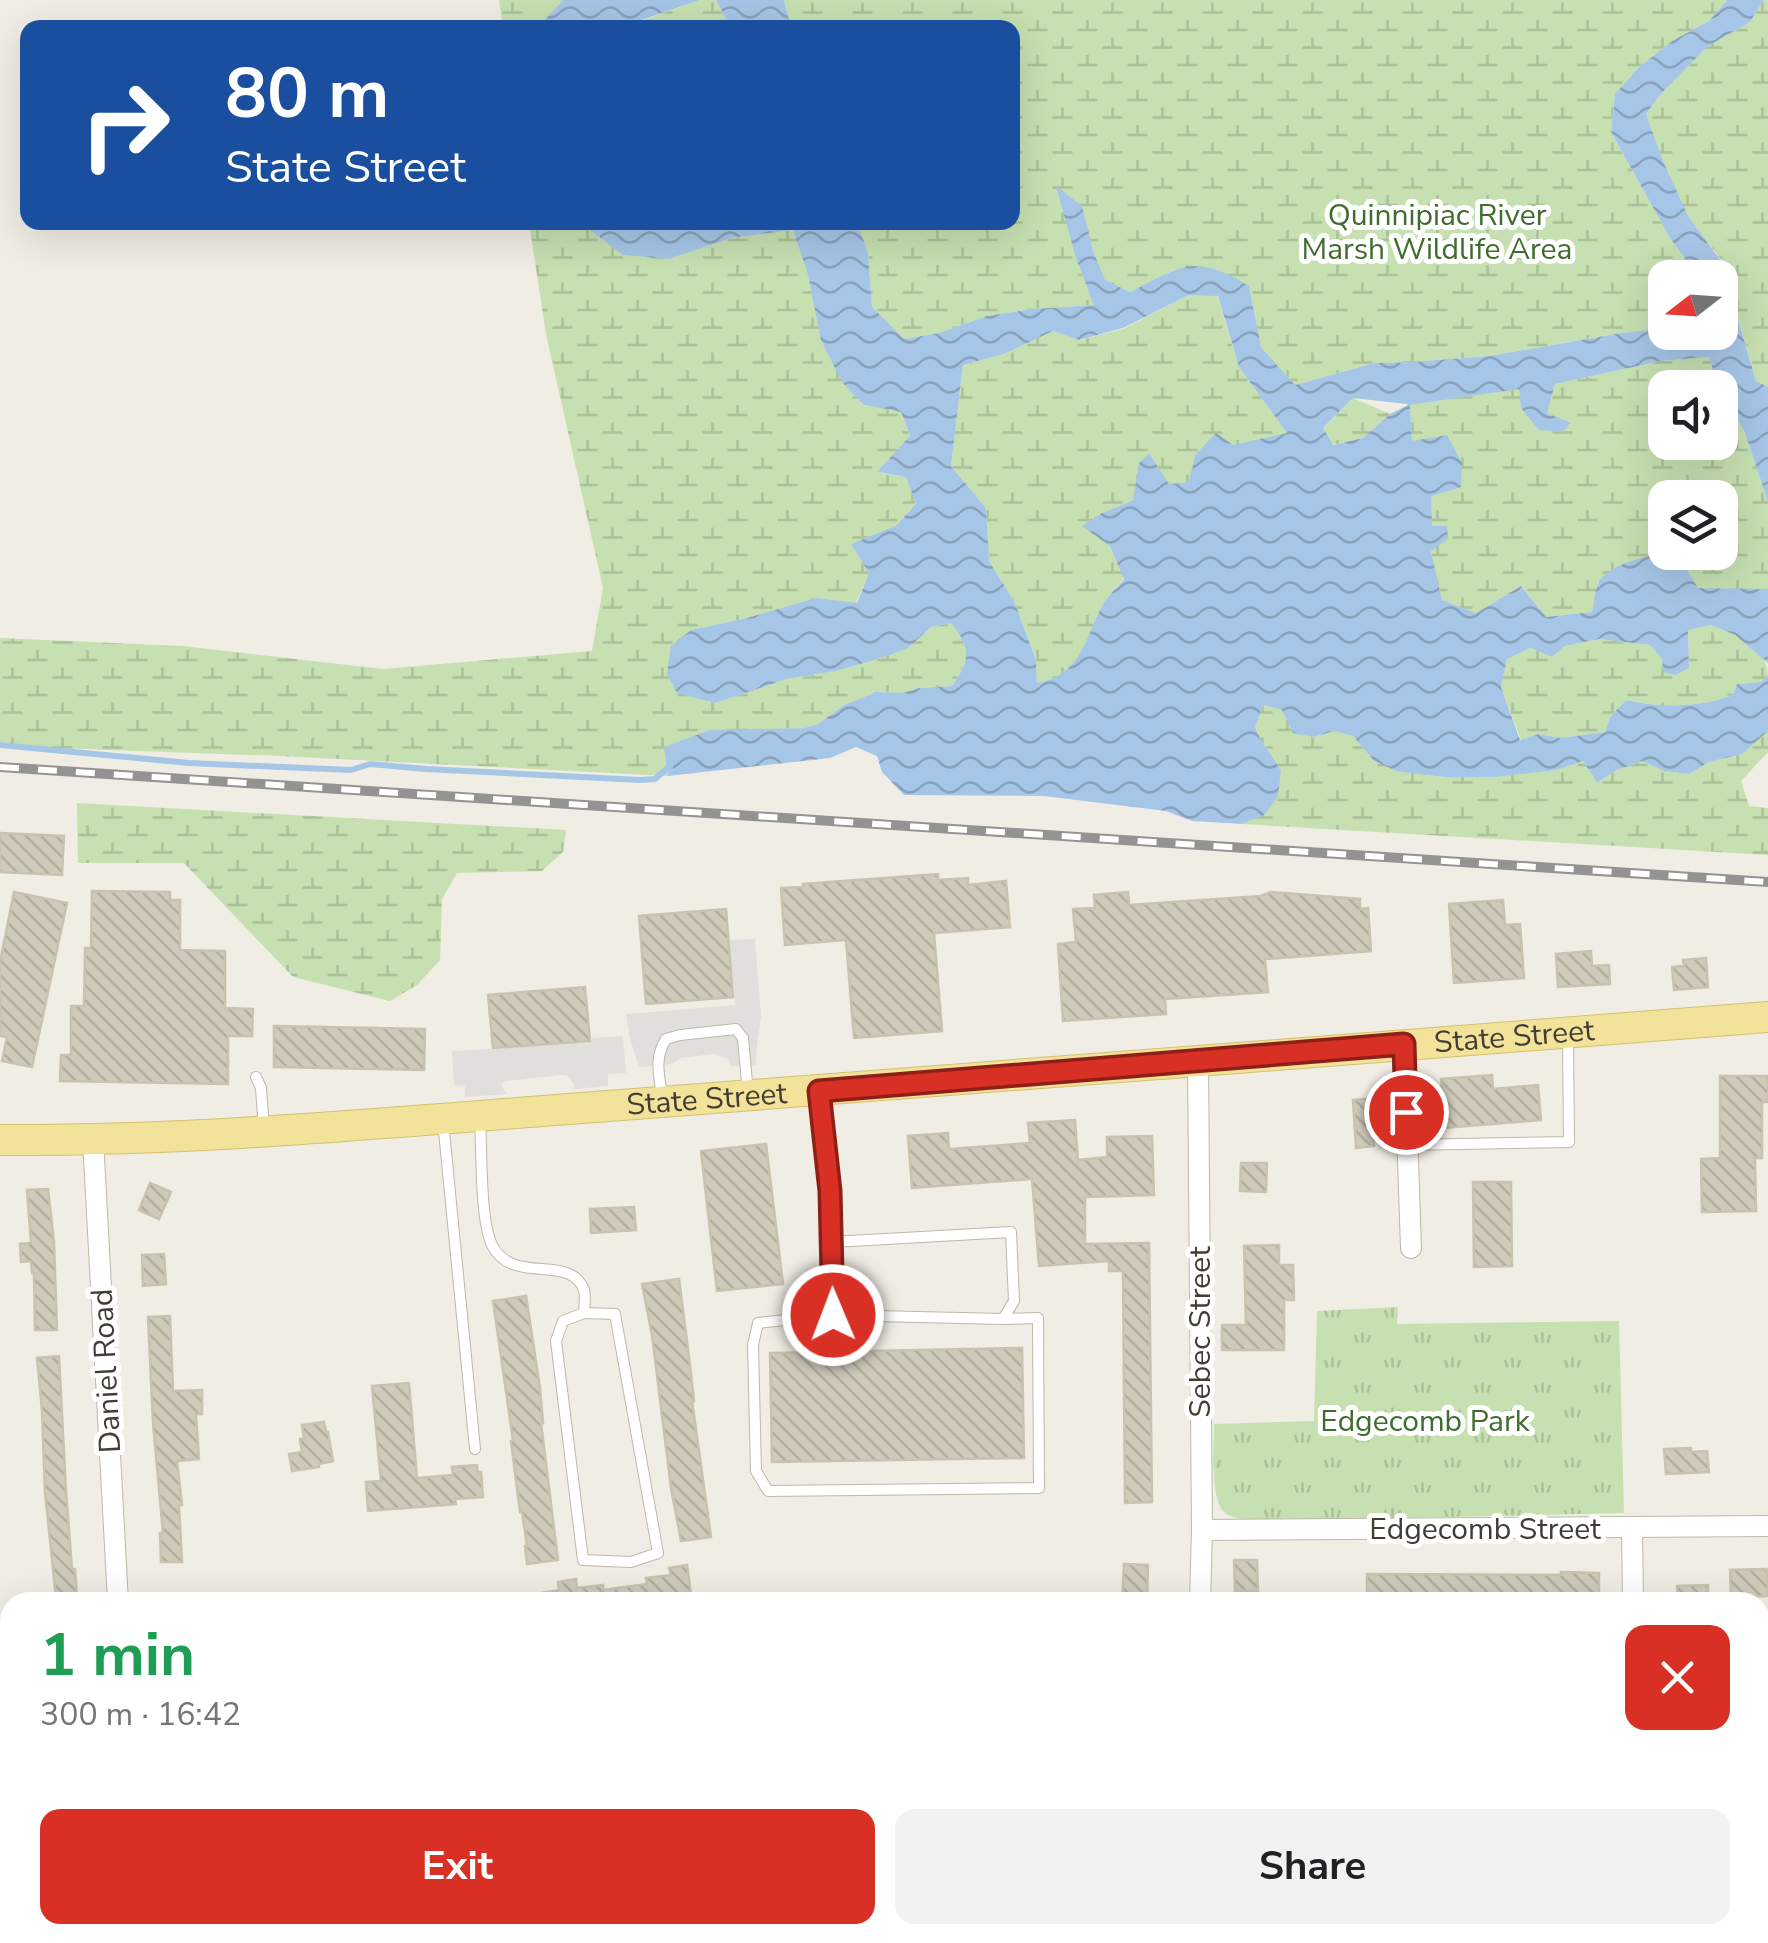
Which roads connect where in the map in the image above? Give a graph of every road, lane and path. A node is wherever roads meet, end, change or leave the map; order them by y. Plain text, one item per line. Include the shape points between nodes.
1 (1768, 1016) edge
2 (1568, 1032) junction
3 (1404, 1044) junction
4 (1198, 1061) junction
5 (256, 1077) dead end
6 (819, 1091) junction
7 (748, 1097) junction
8 (663, 1102) junction
9 (480, 1116) junction
10 (442, 1118) junction
11 (264, 1131) junction
12 (93, 1139) junction
13 (0, 1140) edge
14 (1407, 1145) junction
15 (832, 1242) junction
16 (1411, 1248) dead end
17 (584, 1313) junction
18 (833, 1315) junction
19 (1003, 1320) junction
20 (475, 1449) dead end
21 (1768, 1526) edge
22 (1632, 1528) junction
23 (1202, 1530) junction
24 (117, 1592) edge
25 (1200, 1592) edge
26 (1633, 1592) edge

1 - 2 main road, State Street
2 - 3 main road, State Street
2 - 14 lane via 1570,1142
3 - 4 main road, State Street
3 - 14 street
4 - 6 main road, State Street
4 - 23 street, Sebec Street
5 - 11 lane
6 - 7 main road, State Street
6 - 15 lane
7 - 8 main road, State Street
7 - 8 lane via 743,1038 736,1029 666,1039 657,1060
8 - 9 main road, State Street
9 - 10 main road, State Street
9 - 17 lane via 492,1247 524,1269 563,1270 576,1278 584,1290
10 - 11 main road, State Street
10 - 20 lane
11 - 12 main road, State Street
12 - 13 main road, State Street
12 - 24 street, Daniel Road
14 - 16 street
15 - 18 lane
15 - 19 lane via 1011,1232 1014,1302
17 - 17 lane via 615,1314 658,1552 631,1562 583,1560 556,1341 563,1320
18 - 19 lane
18 - 19 lane via 758,1323 756,1470 768,1491 1040,1488 1038,1318
21 - 22 street, Edgecomb Street
22 - 23 street, Edgecomb Street
22 - 26 street
23 - 25 street, Sebec Street

